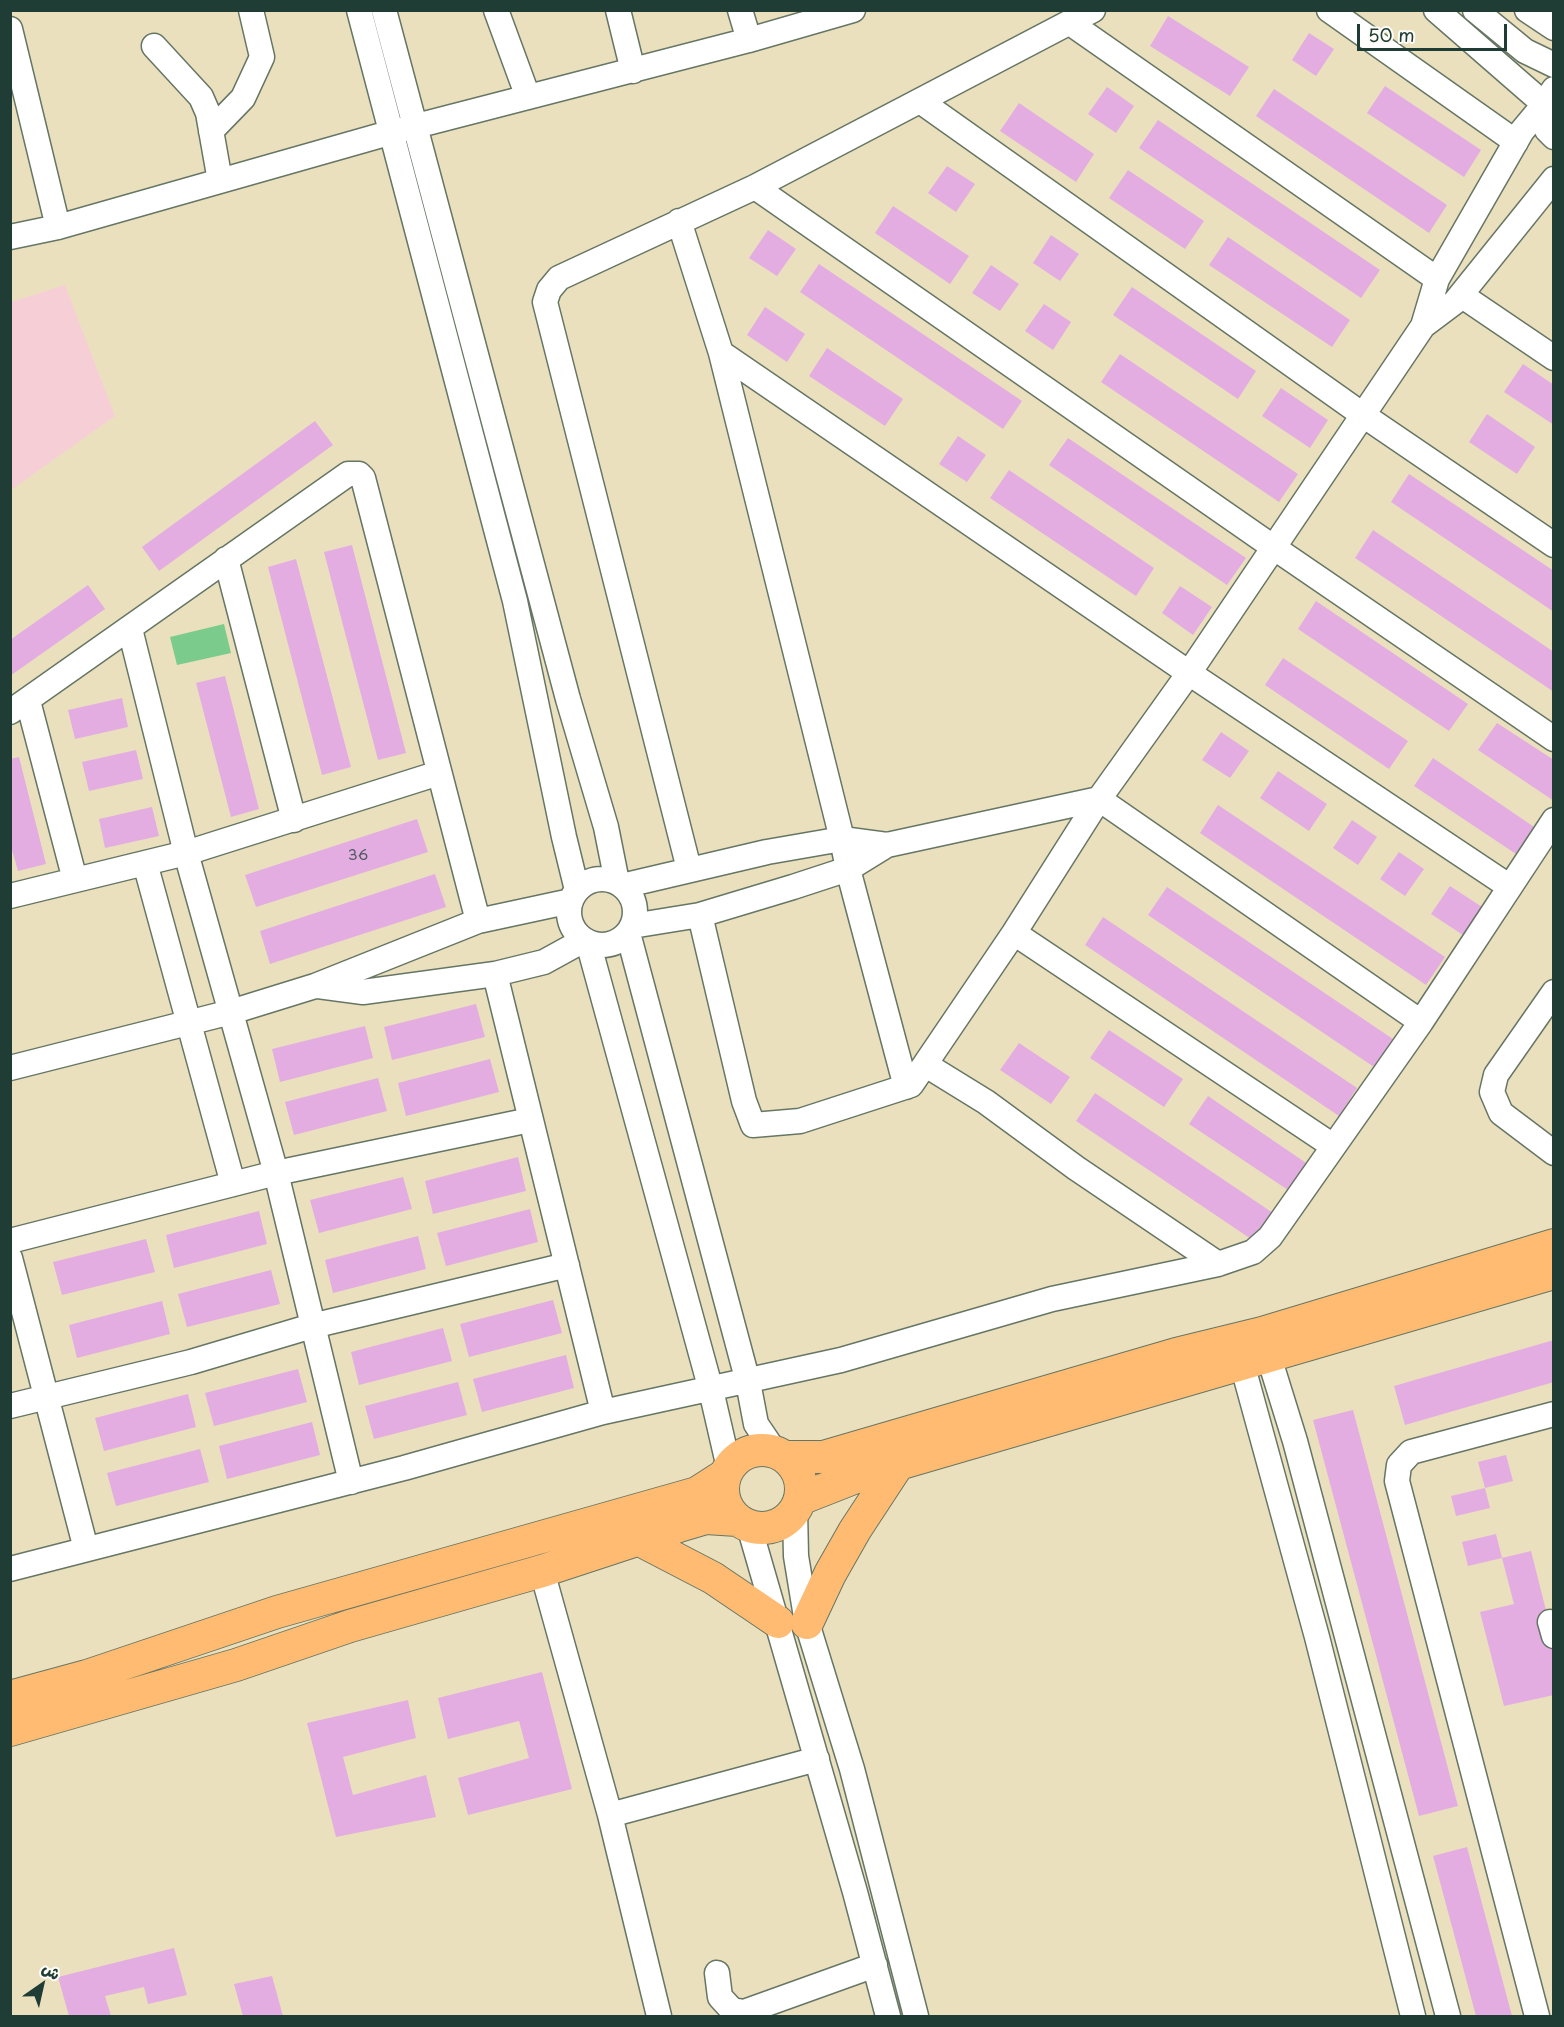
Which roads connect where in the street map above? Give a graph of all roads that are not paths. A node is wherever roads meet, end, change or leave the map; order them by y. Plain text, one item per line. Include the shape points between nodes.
1 (251, 10) edge
2 (359, 10) edge
3 (384, 10) edge
4 (496, 10) edge
5 (618, 10) edge
6 (740, 10) edge
7 (1093, 10) edge
8 (1329, 10) edge
9 (1436, 10) edge
10 (1474, 10) edge
11 (1527, 10) edge
12 (848, 11) edge
13 (1070, 23) junction
14 (1554, 28) edge
15 (10, 29) edge
16 (749, 40) junction
17 (154, 46) dead end
18 (1554, 65) edge
19 (633, 71) junction
20 (528, 97) junction
21 (1546, 100) edge
22 (920, 101) junction
23 (415, 128) junction
24 (211, 131) junction
25 (389, 133) junction
26 (1554, 137) edge
27 (1516, 142) junction
28 (1554, 180) edge
29 (220, 181) junction
30 (755, 187) junction
31 (679, 221) junction
32 (58, 227) junction
33 (10, 237) edge
34 (1437, 279) junction
35 (1461, 295) junction
36 (1423, 326) junction
37 (721, 353) junction
38 (1554, 358) edge
39 (1363, 415) junction
40 (1554, 545) edge
41 (1273, 548) junction
42 (226, 559) junction
43 (130, 629) junction
44 (1189, 673) junction
45 (19, 707) edge
46 (1554, 739) edge
47 (439, 773) junction
48 (1099, 799) junction
49 (1554, 819) edge
50 (294, 820) junction
51 (842, 839) junction
52 (886, 845) junction
53 (186, 853) junction
54 (145, 863) junction
55 (689, 869) junction
56 (848, 869) junction
57 (75, 880) junction
58 (619, 884) junction
59 (1510, 887) junction
60 (574, 895) junction
61 (10, 896) edge
62 (700, 915) junction
63 (478, 921) junction
64 (630, 930) junction
65 (1014, 933) junction
66 (586, 941) junction
67 (495, 974) junction
68 (315, 986) junction
69 (1554, 992) edge
70 (231, 1012) junction
71 (1421, 1022) junction
72 (188, 1023) junction
73 (926, 1065) junction
74 (10, 1068) edge
75 (906, 1088) junction
76 (530, 1120) junction
77 (1333, 1146) junction
78 (1554, 1153) edge
79 (276, 1173) junction
80 (233, 1184) junction
81 (10, 1240) edge
82 (1554, 1245) edge
83 (10, 1258) edge
84 (1218, 1264) junction
85 (567, 1265) junction
86 (1554, 1273) edge
87 (312, 1326) junction
88 (1252, 1349) junction
89 (748, 1382) junction
90 (711, 1390) junction
91 (48, 1396) junction
92 (10, 1406) edge
93 (603, 1412) junction
94 (1554, 1414) edge
95 (780, 1455) junction
96 (897, 1466) junction
97 (727, 1471) junction
98 (351, 1482) junction
99 (798, 1504) junction
100 (743, 1523) junction
101 (636, 1538) junction
102 (86, 1549) junction
103 (10, 1569) edge
104 (542, 1571) junction
105 (793, 1622) junction
106 (10, 1697) edge
107 (10, 1730) edge
108 (817, 1759) junction
109 (610, 1815) junction
110 (875, 1965) junction
111 (717, 1973) dead end
112 (659, 2016) edge
113 (888, 2016) edge
114 (916, 2016) edge
115 (1413, 2016) edge
116 (1448, 2016) edge
117 (1537, 2016) edge

1 - 24 street via 262,57 243,98
2 - 25 street
3 - 23 street
4 - 20 street
5 - 19 street
6 - 16 street
7 - 13 street
8 - 27 street
9 - 21 street
10 - 18 street via 1525,51
11 - 14 street
12 - 16 street
13 - 22 street
13 - 34 street
15 - 32 street
16 - 19 street
17 - 24 street via 201,97
19 - 20 street
20 - 23 street
21 - 26 street via 1543,123
21 - 27 street
22 - 30 street
22 - 39 street
23 - 25 street
23 - 58 street
24 - 29 street
25 - 29 street
25 - 60 street via 515,601
27 - 34 street
28 - 35 street
29 - 32 street
30 - 31 street
30 - 41 street
31 - 37 street
31 - 55 street via 559,278 545,302
32 - 33 street
34 - 36 street
35 - 36 street
35 - 38 street
36 - 39 street
37 - 44 street
37 - 51 street
39 - 40 street
39 - 41 street
41 - 44 street
41 - 46 street
42 - 43 street
42 - 47 street via 348,474 363,478
42 - 50 street
43 - 45 street
43 - 53 street
44 - 48 street
44 - 59 street
45 - 57 street
47 - 50 street
47 - 63 street
48 - 52 street
48 - 65 street
48 - 71 street
49 - 59 street
50 - 53 street
51 - 52 street
51 - 55 street
51 - 56 street
52 - 56 street
53 - 54 street
53 - 70 street
54 - 57 street
54 - 72 street
55 - 58 street
56 - 62 street
56 - 75 street
57 - 61 street
58 - 60 street via 596,879
58 - 64 street via 633,900
59 - 71 street
60 - 63 street
60 - 66 street via 568,913 572,926
62 - 64 street
62 - 75 street via 753,1125 800,1121
63 - 68 street
64 - 66 street via 609,945
64 - 89 street
65 - 73 street
65 - 77 street
66 - 67 street via 544,962
66 - 90 street
67 - 68 street via 363,992
67 - 76 street
68 - 70 street
69 - 78 street via 1503,1063 1492,1092 1501,1113
70 - 72 street
70 - 79 street
71 - 77 street
72 - 74 street
72 - 80 street
73 - 75 street
73 - 84 street via 1002,1113
76 - 79 street
76 - 85 street
77 - 84 street via 1260,1247 1246,1256
79 - 80 street
79 - 87 street
80 - 81 street
82 - 88 main road
83 - 91 street
84 - 89 street via 1052,1299 904,1343
85 - 87 street
85 - 93 street
86 - 88 main road
87 - 91 street via 191,1362
87 - 98 street
88 - 95 main road via 1176,1354 823,1457
88 - 96 main road
88 - 115 street via 1317,1637
88 - 116 street via 1295,1441
89 - 90 street
89 - 95 street via 756,1424
90 - 93 street
90 - 97 street
91 - 92 street
91 - 102 street
93 - 98 street
94 - 117 street via 1411,1452 1399,1465 1397,1481
95 - 97 main road via 762,1450 749,1452
95 - 99 main road via 799,1476
96 - 99 main road via 861,1475
96 - 105 main road
97 - 100 main road via 724,1499
97 - 106 main road via 697,1493 332,1596 87,1676
98 - 102 street
99 - 100 main road via 786,1520 775,1526 762,1528
99 - 105 street
100 - 101 main road via 706,1518
100 - 105 street
101 - 104 main road
101 - 105 main road
102 - 103 street
104 - 107 main road
104 - 109 street
105 - 108 street
105 - 114 street via 852,1769
108 - 109 street
108 - 110 street
109 - 112 street
110 - 111 street via 744,2012 732,2010 720,1997
110 - 113 street

